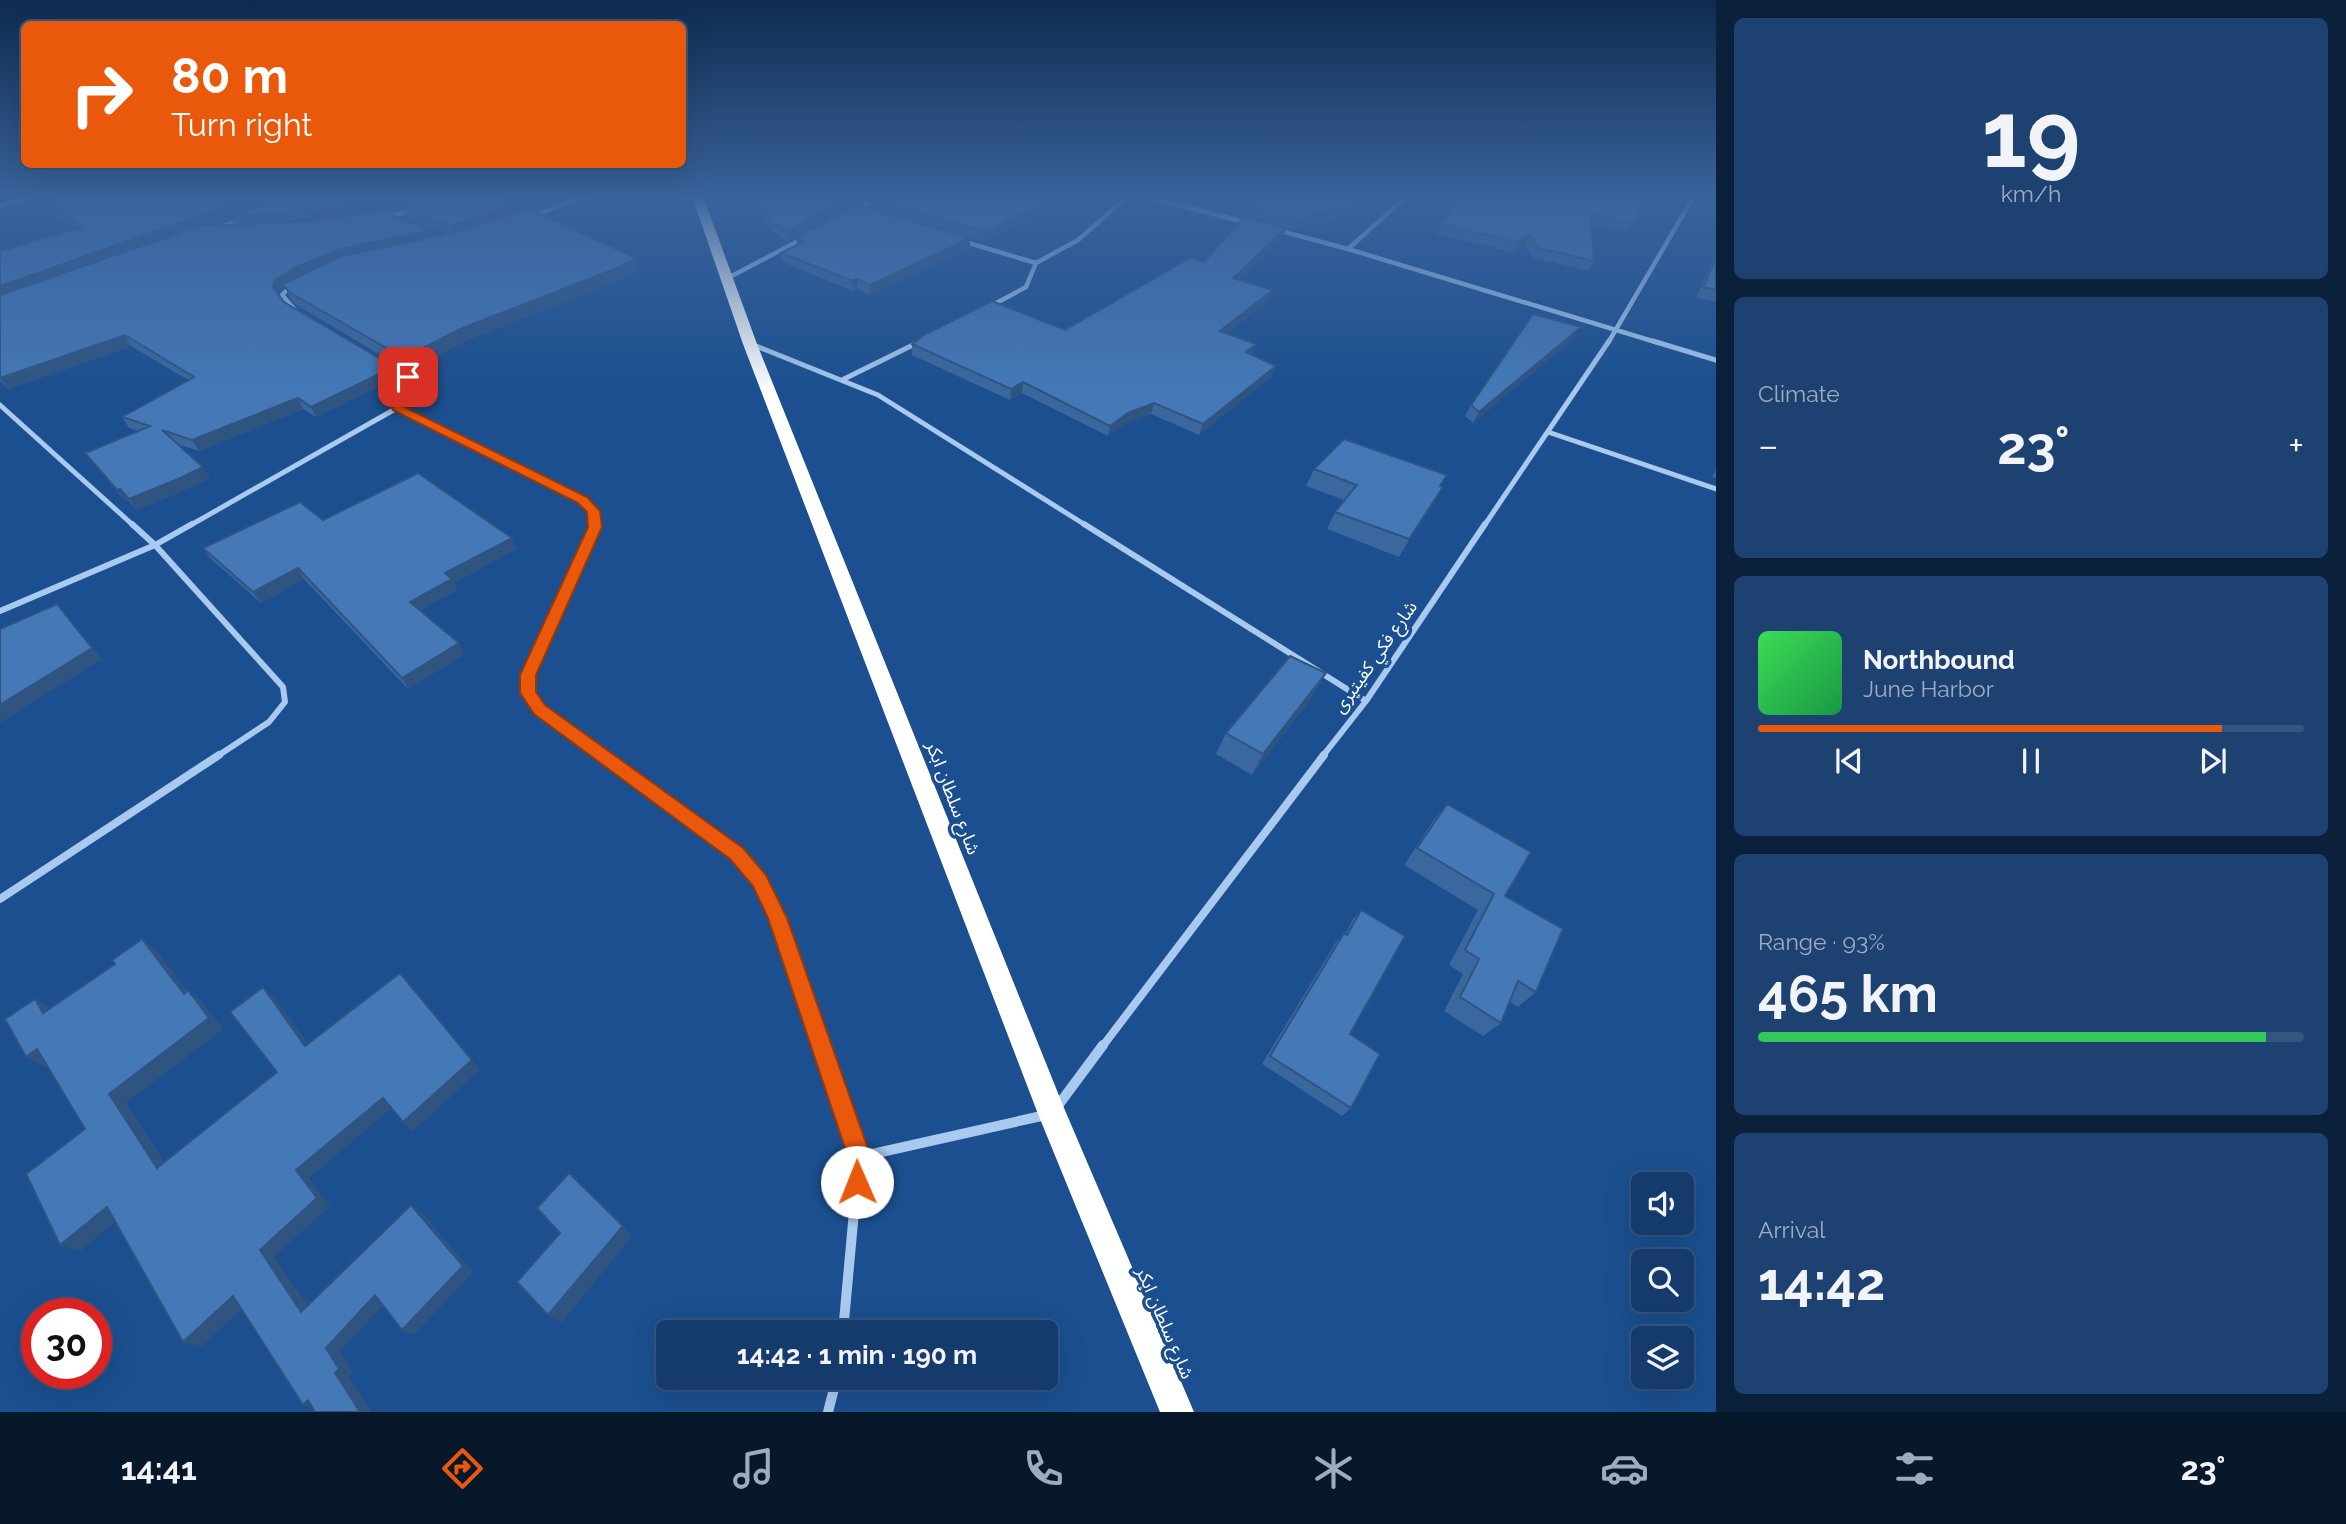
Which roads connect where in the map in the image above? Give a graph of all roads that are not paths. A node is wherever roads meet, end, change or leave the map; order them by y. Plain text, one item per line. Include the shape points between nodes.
1 (720, 262) edge
2 (759, 262) edge
3 (1032, 262) edge
4 (1391, 262) edge
5 (1654, 262) edge
6 (1036, 263) joint
7 (305, 279) edge
8 (726, 279) junction
9 (982, 311) edge
10 (304, 315) edge
11 (1617, 329) junction
12 (932, 335) edge
13 (750, 344) junction
14 (1716, 360) edge
15 (384, 363) edge
16 (844, 379) junction
17 (0, 405) edge
18 (397, 408) junction
19 (1548, 432) junction
20 (1716, 488) edge
21 (155, 545) junction
22 (0, 611) edge
23 (1366, 701) junction
24 (0, 899) edge
25 (1052, 1114) junction
26 (859, 1157) junction
27 (844, 1320) edge
28 (834, 1390) edge
29 (828, 1412) edge
30 (1177, 1412) edge

1 - 8 highway, شارع سلطان ابكر
2 - 8 street
3 - 6 street
4 - 11 street
5 - 11 street, شارع فكي كفيتيرى
6 - 9 street via 1028,286
7 - 10 street via 282,295
8 - 13 highway, شارع سلطان ابكر
11 - 14 street
11 - 19 street, شارع فكي كفيتيرى
12 - 16 street
13 - 16 street
13 - 25 highway, شارع سلطان ابكر
15 - 18 street via 408,377 412,391
16 - 23 street via 878,395
17 - 21 street
18 - 21 street
18 - 26 street via 583,500 594,511 595,527 528,675 528,693 539,710 737,853 760,881 777,918
19 - 20 street
19 - 23 street, شارع فكي كفيتيرى
21 - 22 street
21 - 24 street via 283,687 285,702 269,722
23 - 25 street, شارع فكي كفيتيرى
25 - 26 street
25 - 30 highway, شارع سلطان ابكر
26 - 27 street
28 - 29 street

